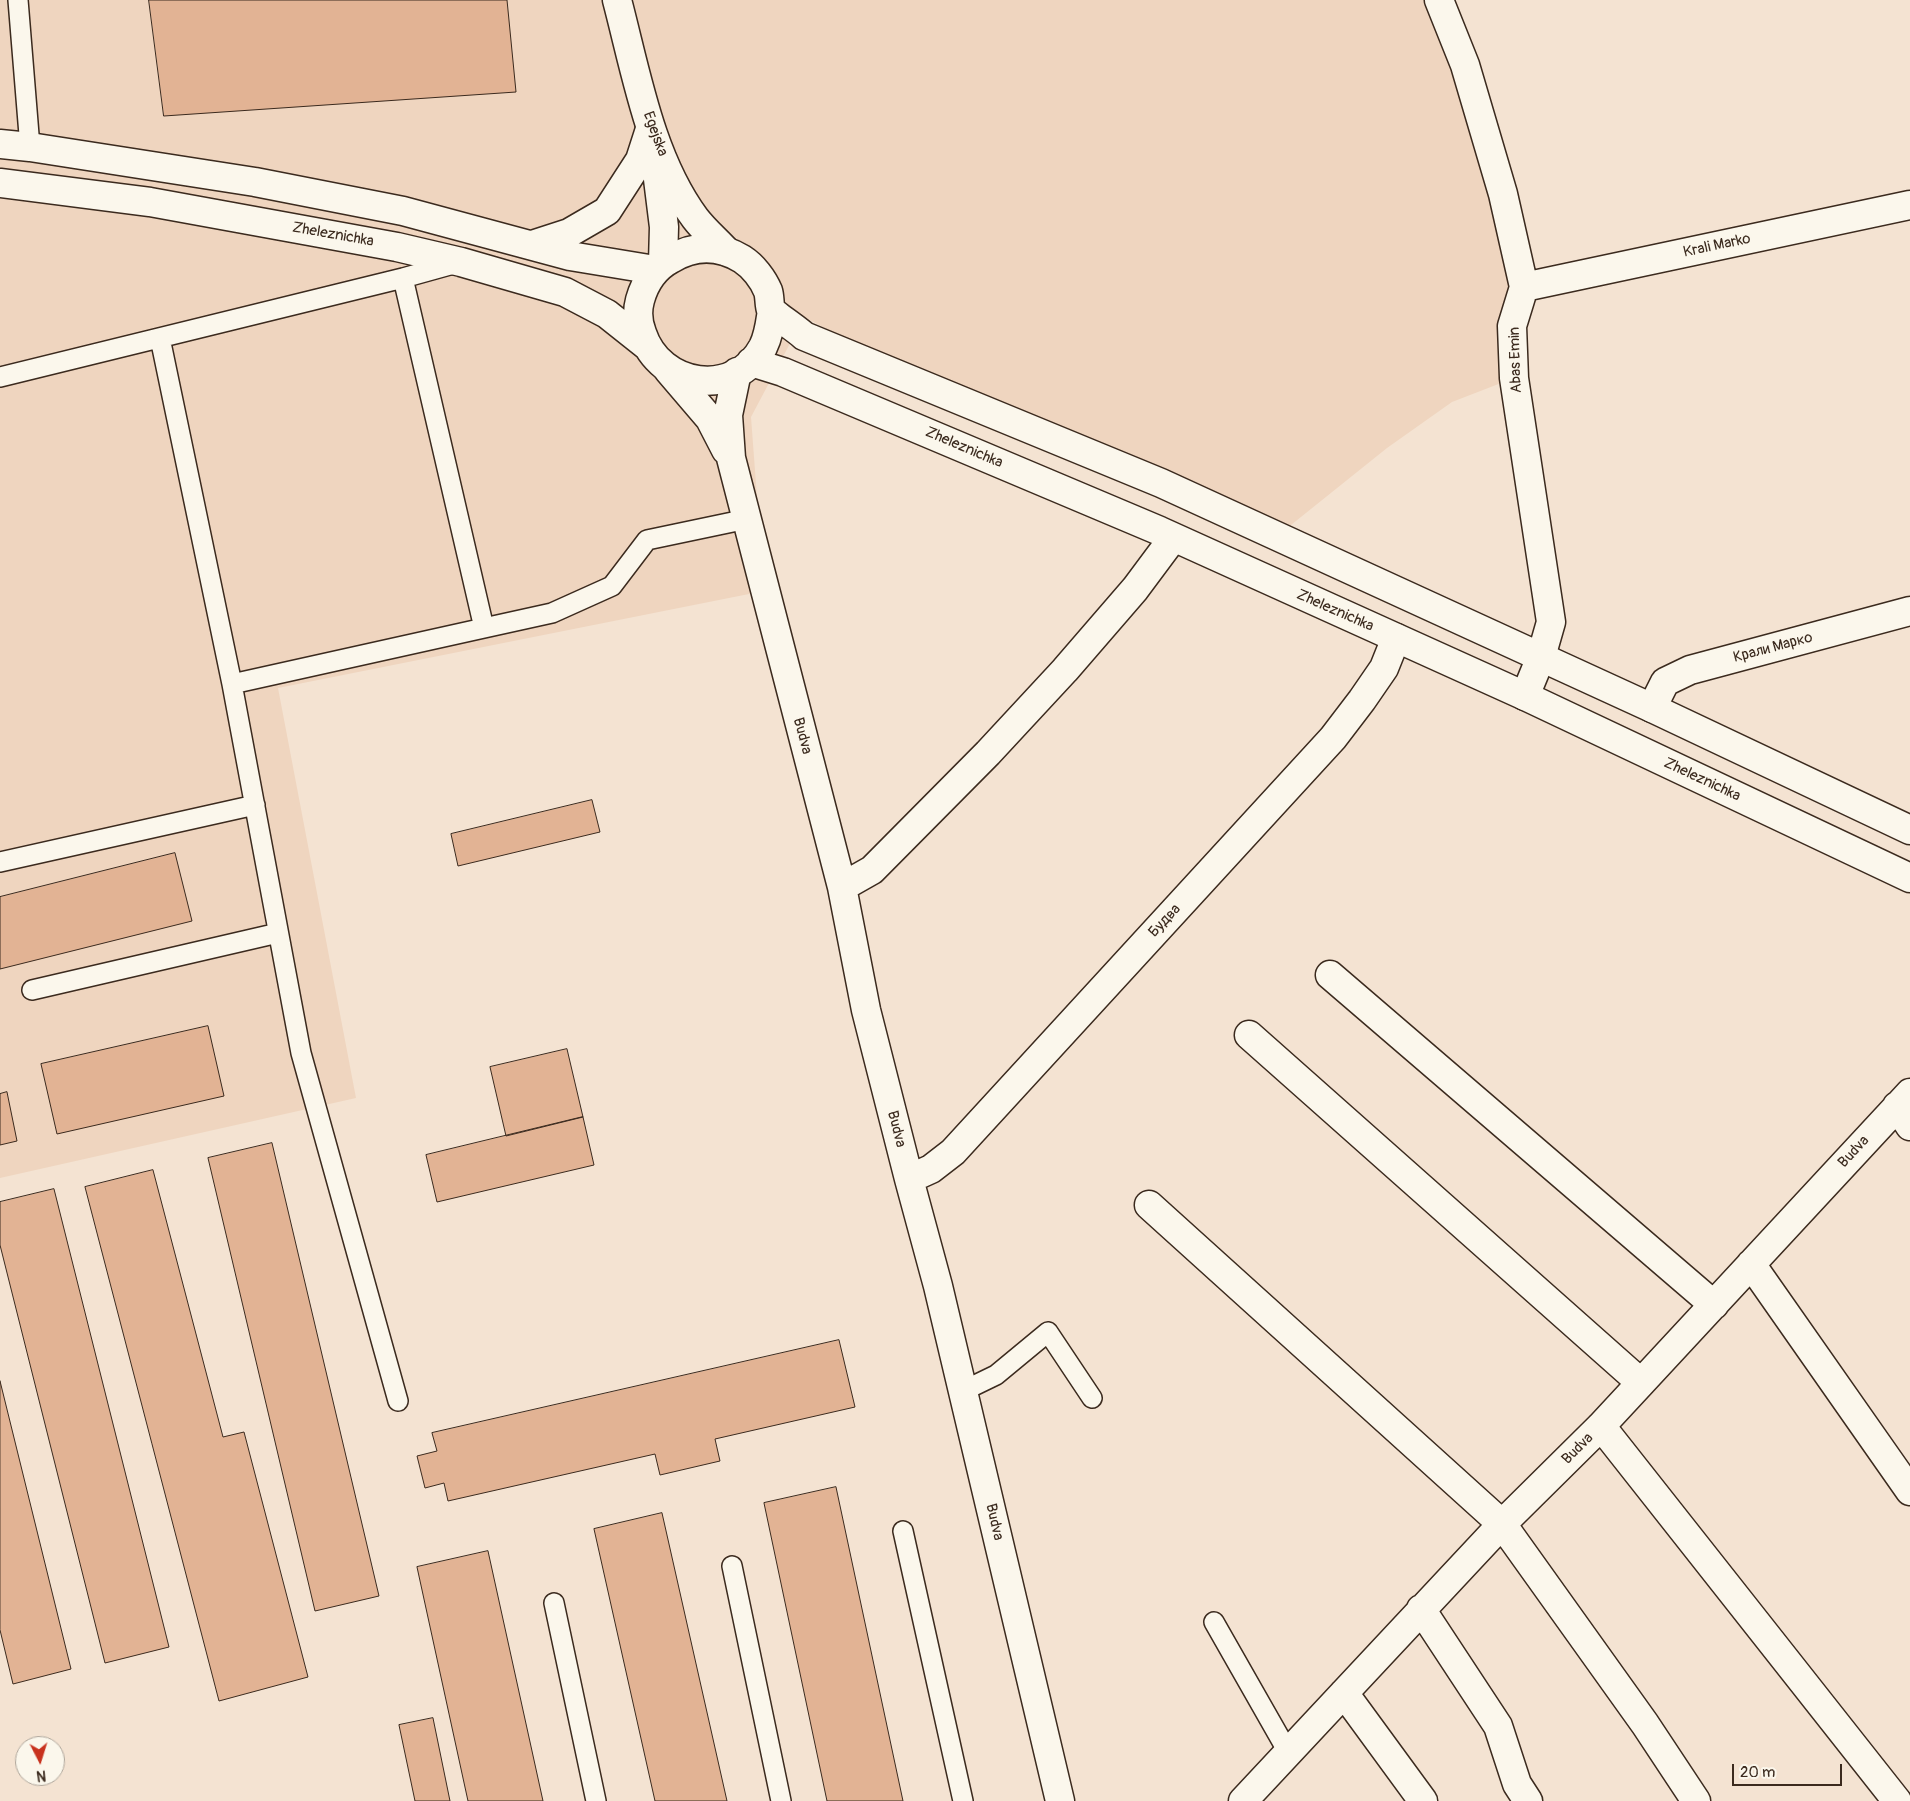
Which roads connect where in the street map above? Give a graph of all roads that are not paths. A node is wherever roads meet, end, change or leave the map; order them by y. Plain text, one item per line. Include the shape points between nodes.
1 (18, 0) edge
2 (618, 0) edge
3 (1439, 0) edge
4 (650, 129) junction
5 (0, 144) edge
6 (30, 147) junction
7 (0, 184) edge
8 (1910, 205) edge
9 (532, 245) junction
10 (726, 251) junction
11 (461, 262) junction
12 (659, 267) junction
13 (403, 278) junction
14 (1524, 287) junction
15 (772, 310) junction
16 (160, 338) junction
17 (646, 345) junction
18 (744, 367) junction
19 (669, 371) junction
20 (0, 377) edge
21 (730, 458) junction
22 (746, 519) junction
23 (1174, 538) junction
24 (1910, 611) edge
25 (484, 628) junction
26 (1396, 638) junction
27 (1541, 658) junction
28 (232, 684) junction
29 (1525, 696) junction
30 (1652, 708) junction
31 (254, 804) junction
32 (1910, 830) edge
33 (0, 862) edge
34 (1910, 878) edge
35 (842, 887) junction
36 (278, 933) junction
37 (1330, 975) dead end
38 (32, 990) dead end
39 (1249, 1035) dead end
40 (1905, 1108) edge
41 (908, 1179) junction
42 (1149, 1205) dead end
43 (1751, 1264) junction
44 (1714, 1305) junction
45 (1640, 1382) junction
46 (963, 1390) junction
47 (1092, 1398) dead end
48 (398, 1401) dead end
49 (1601, 1426) junction
50 (1910, 1491) edge
51 (1502, 1524) junction
52 (903, 1531) dead end
53 (732, 1566) dead end
54 (554, 1603) dead end
55 (1421, 1609) junction
56 (1214, 1622) dead end
57 (1344, 1693) junction
58 (1288, 1752) junction
59 (596, 1801) edge
60 (781, 1801) edge
61 (963, 1801) edge
62 (1060, 1801) edge
63 (1242, 1801) edge
64 (1422, 1801) edge
65 (1528, 1801) edge
66 (1696, 1801) edge
67 (1897, 1801) edge

1 - 6 lane
2 - 4 street, Egejska
3 - 14 street, Abas Emin via 1465,65 1503,194
4 - 9 street via 640,160 606,211 569,233
4 - 10 street, Egejska via 695,218
4 - 12 street via 664,227
5 - 6 street
6 - 9 street via 273,185 403,211
7 - 11 street, Zheleznichka via 150,202 398,247
8 - 14 street, Krali Marko
9 - 12 street via 570,256
10 - 12 street via 704,248 682,252
10 - 15 street via 744,260 758,274 768,291
11 - 13 lane
11 - 17 street, Zheleznichka via 565,292 607,314
12 - 17 street, Zheleznichka via 644,287 639,306 639,326
13 - 16 lane
13 - 25 lane
14 - 27 street, Abas Emin via 1512,326 1514,378 1551,622
15 - 18 street via 770,329 763,347
15 - 27 street via 804,336 1161,483
16 - 20 lane
16 - 28 lane
17 - 19 street, Zheleznichka
18 - 19 street, Zheleznichka via 721,378 703,381
18 - 21 street via 728,415
18 - 23 street, Zheleznichka via 784,372
19 - 21 street via 710,419
21 - 22 street, Budva
22 - 25 lane via 647,540 612,586 552,613
22 - 35 street, Budva
23 - 26 street, Zheleznichka
23 - 35 street via 1065,670 988,753 872,870
24 - 30 street, Крали Марко via 1690,670 1666,682
25 - 28 lane
26 - 29 street, Zheleznichka
26 - 41 street, Будва via 1384,668 1333,738 953,1152 931,1169
27 - 29 street, Abas Emin
27 - 30 street
28 - 31 lane
29 - 34 street, Zheleznichka
30 - 32 street
31 - 33 lane
31 - 36 lane
35 - 41 street, Budva via 866,1010
36 - 38 lane
36 - 48 lane via 300,1053
37 - 44 street
39 - 45 street
40 - 43 street, Budva
41 - 46 street, Budva
42 - 51 street
43 - 44 street, Budva
43 - 50 street
44 - 45 street, Budva
45 - 49 street, Budva
46 - 47 lane via 996,1375 1048,1332
46 - 62 street, Budva
49 - 51 street, Budva
49 - 67 street
51 - 55 street, Budva
51 - 66 street
52 - 61 lane
53 - 60 lane
54 - 59 lane
55 - 57 street, Budva
55 - 65 street via 1498,1726 1517,1784
56 - 58 lane
57 - 58 street, Budva
57 - 64 street
58 - 63 street, Budva

